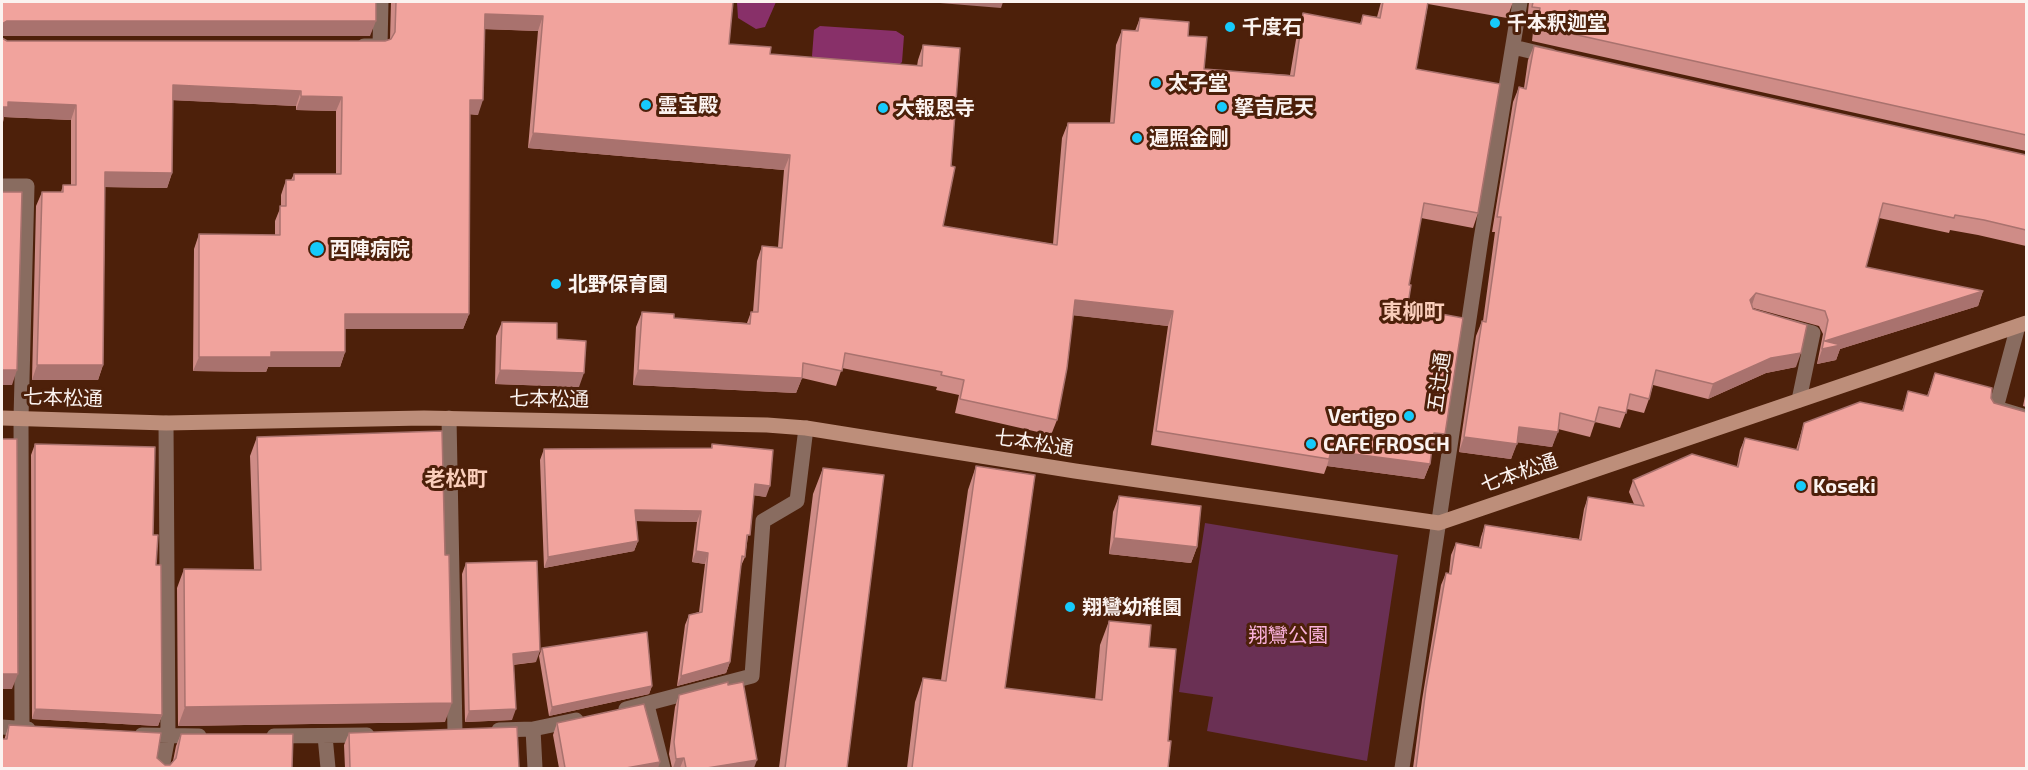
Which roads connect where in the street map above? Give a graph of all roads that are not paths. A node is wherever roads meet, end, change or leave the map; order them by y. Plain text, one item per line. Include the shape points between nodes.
1 (381, 2) edge
2 (1520, 2) edge
3 (344, 46) edge
4 (1513, 47) junction
5 (1570, 60) edge
6 (2, 186) edge
7 (1773, 322) edge
8 (2022, 324) edge
9 (1799, 400) junction
10 (2026, 417) edge
11 (2, 418) edge
12 (21, 418) junction
13 (449, 418) junction
14 (166, 423) junction
15 (806, 428) junction
16 (1439, 523) junction
17 (647, 705) junction
18 (613, 712) edge
19 (590, 717) edge
20 (2, 727) edge
21 (22, 728) junction
22 (533, 729) junction
23 (44, 730) edge
24 (488, 731) edge
25 (455, 732) edge
26 (123, 734) edge
27 (384, 734) edge
28 (168, 736) junction
29 (213, 736) edge
30 (258, 736) edge
31 (325, 736) junction
32 (162, 768) edge
33 (328, 768) edge
34 (535, 768) edge
35 (663, 768) edge
36 (1402, 768) edge

1 - 3 street via 380,46
2 - 4 street, 五辻通
4 - 5 street
4 - 16 street, 五辻通
6 - 12 street via 27,186
7 - 9 street via 1813,333
8 - 9 street, 七本松通
8 - 10 street via 1996,408
9 - 16 street, 七本松通
11 - 12 street, 七本松通
12 - 14 street, 七本松通
12 - 21 street
13 - 14 street, 七本松通
13 - 15 street, 七本松通
13 - 25 street
14 - 28 street
15 - 16 street, 七本松通
15 - 17 street via 797,501 763,521 752,676
16 - 36 street, 五辻通
17 - 18 street
17 - 35 street
19 - 22 street
20 - 21 street
21 - 23 street
22 - 24 street
22 - 34 street
26 - 28 street
27 - 31 street
28 - 29 street
28 - 32 street
30 - 31 street
31 - 33 street

